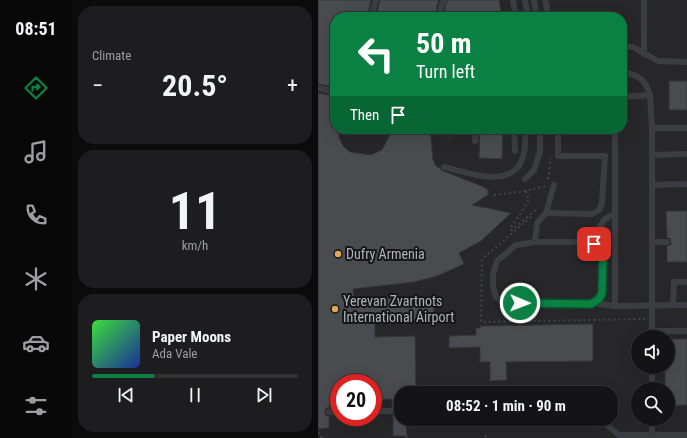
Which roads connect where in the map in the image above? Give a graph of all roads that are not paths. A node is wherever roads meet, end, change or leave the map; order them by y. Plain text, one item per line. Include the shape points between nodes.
1 (376, 0) edge
2 (444, 0) edge
3 (513, 0) edge
4 (525, 0) edge
5 (534, 0) edge
6 (545, 0) edge
7 (644, 0) edge
8 (372, 12) edge
9 (440, 12) edge
10 (515, 12) edge
11 (527, 12) edge
12 (536, 12) edge
13 (549, 12) edge
14 (627, 47) edge
15 (644, 54) junction
16 (687, 62) edge
17 (627, 73) edge
18 (318, 88) edge
19 (330, 91) edge
20 (650, 95) junction
21 (627, 97) edge
22 (652, 128) junction
23 (687, 128) edge
24 (475, 134) edge
25 (514, 134) edge
26 (525, 134) edge
27 (540, 134) edge
28 (558, 134) edge
29 (615, 134) edge
30 (475, 141) dead end
31 (515, 151) dead end
32 (652, 154) junction
33 (687, 154) edge
34 (444, 167) dead end
35 (525, 179) dead end
36 (687, 184) edge
37 (554, 185) dead end
38 (652, 185) junction
39 (546, 213) junction
40 (615, 213) junction
41 (535, 242) junction
42 (585, 242) junction
43 (652, 242) junction
44 (667, 242) dead end
45 (687, 282) edge
46 (591, 304) junction
47 (652, 305) junction
48 (673, 305) junction
49 (687, 305) edge
50 (616, 306) junction
51 (652, 330) edge
52 (687, 330) edge
53 (675, 331) edge
54 (382, 411) edge
55 (392, 411) dead end
56 (607, 426) edge
57 (652, 426) edge
58 (652, 435) junction
59 (687, 435) edge
60 (619, 437) edge

1 - 8 lane
2 - 9 lane
3 - 10 lane
4 - 11 lane
5 - 12 lane
6 - 13 lane
7 - 15 lane
14 - 15 lane via 633,47
15 - 16 lane via 658,61
17 - 20 lane via 641,79 647,85
18 - 19 lane
20 - 21 lane
20 - 22 lane
22 - 23 lane
22 - 32 lane
24 - 30 lane
25 - 31 lane
26 - 34 lane, bridge via 523,158 516,168 505,176 490,178
27 - 35 lane via 540,152 534,170
28 - 39 lane via 558,156 605,156 602,203 599,210 592,214
29 - 40 lane
32 - 33 lane
32 - 38 lane
36 - 38 lane
37 - 39 lane
38 - 43 lane
39 - 41 lane via 537,223
40 - 42 lane
40 - 50 lane
41 - 42 lane
41 - 46 lane via 516,246 497,261 492,274 496,298 506,303
42 - 46 lane via 600,249 603,257 602,293 599,299
43 - 44 lane
43 - 47 lane
45 - 48 lane via 674,282
46 - 50 lane
47 - 48 lane
47 - 50 lane
47 - 51 lane
48 - 49 lane
52 - 53 lane
54 - 55 lane
56 - 60 lane
57 - 58 lane
58 - 59 lane
58 - 60 lane

